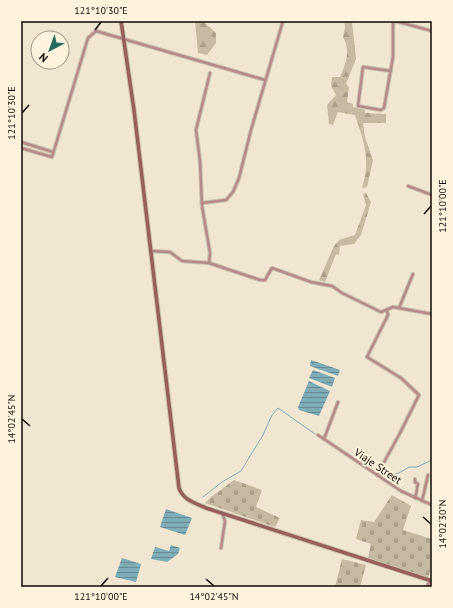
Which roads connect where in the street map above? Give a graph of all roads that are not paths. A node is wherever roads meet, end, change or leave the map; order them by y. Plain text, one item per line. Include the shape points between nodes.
1 (121, 21) edge
2 (283, 21) edge
3 (394, 21) edge
4 (432, 30) edge
5 (124, 38) junction
6 (391, 71) junction
7 (210, 73) dead end
8 (265, 80) junction
9 (21, 142) edge
10 (21, 148) edge
11 (54, 152) junction
12 (408, 186) dead end
13 (432, 195) edge
14 (202, 203) junction
15 (150, 251) junction
16 (209, 263) junction
17 (413, 274) dead end
18 (399, 308) junction
19 (386, 311) junction
20 (432, 314) edge
21 (338, 402) dead end
22 (318, 435) dead end
23 (324, 439) junction
24 (377, 474) junction
25 (428, 475) dead end
26 (416, 479) dead end
27 (415, 498) junction
28 (432, 500) edge
29 (422, 501) junction
30 (431, 505) edge
31 (222, 512) junction
32 (221, 548) dead end
33 (431, 581) edge
34 (427, 587) edge

1 - 5 street
2 - 8 street
3 - 4 street
3 - 6 street
5 - 8 street
5 - 11 street via 98,31 89,36
5 - 15 street
6 - 6 street via 384,109 358,106 362,68
7 - 14 street via 196,130 200,153
8 - 14 street via 233,192 221,202
9 - 11 street
10 - 11 street via 52,157
12 - 13 street
14 - 16 street via 210,253
15 - 16 street via 170,252 184,261
15 - 31 street via 179,488 183,496 191,501
16 - 19 street via 264,281 272,268 311,282 332,286 362,304 381,312
17 - 18 street
18 - 19 street via 392,307
18 - 20 street
19 - 24 street via 388,315 367,357 401,378 419,395
21 - 23 street
22 - 23 street, Viaje Street
23 - 24 street, Viaje Street
24 - 27 street, Viaje Street
25 - 29 street
26 - 27 street via 415,482 418,484
27 - 29 street, Viaje Street
28 - 30 street
29 - 30 street, Viaje Street
31 - 32 street via 225,521
31 - 33 street
33 - 34 street

